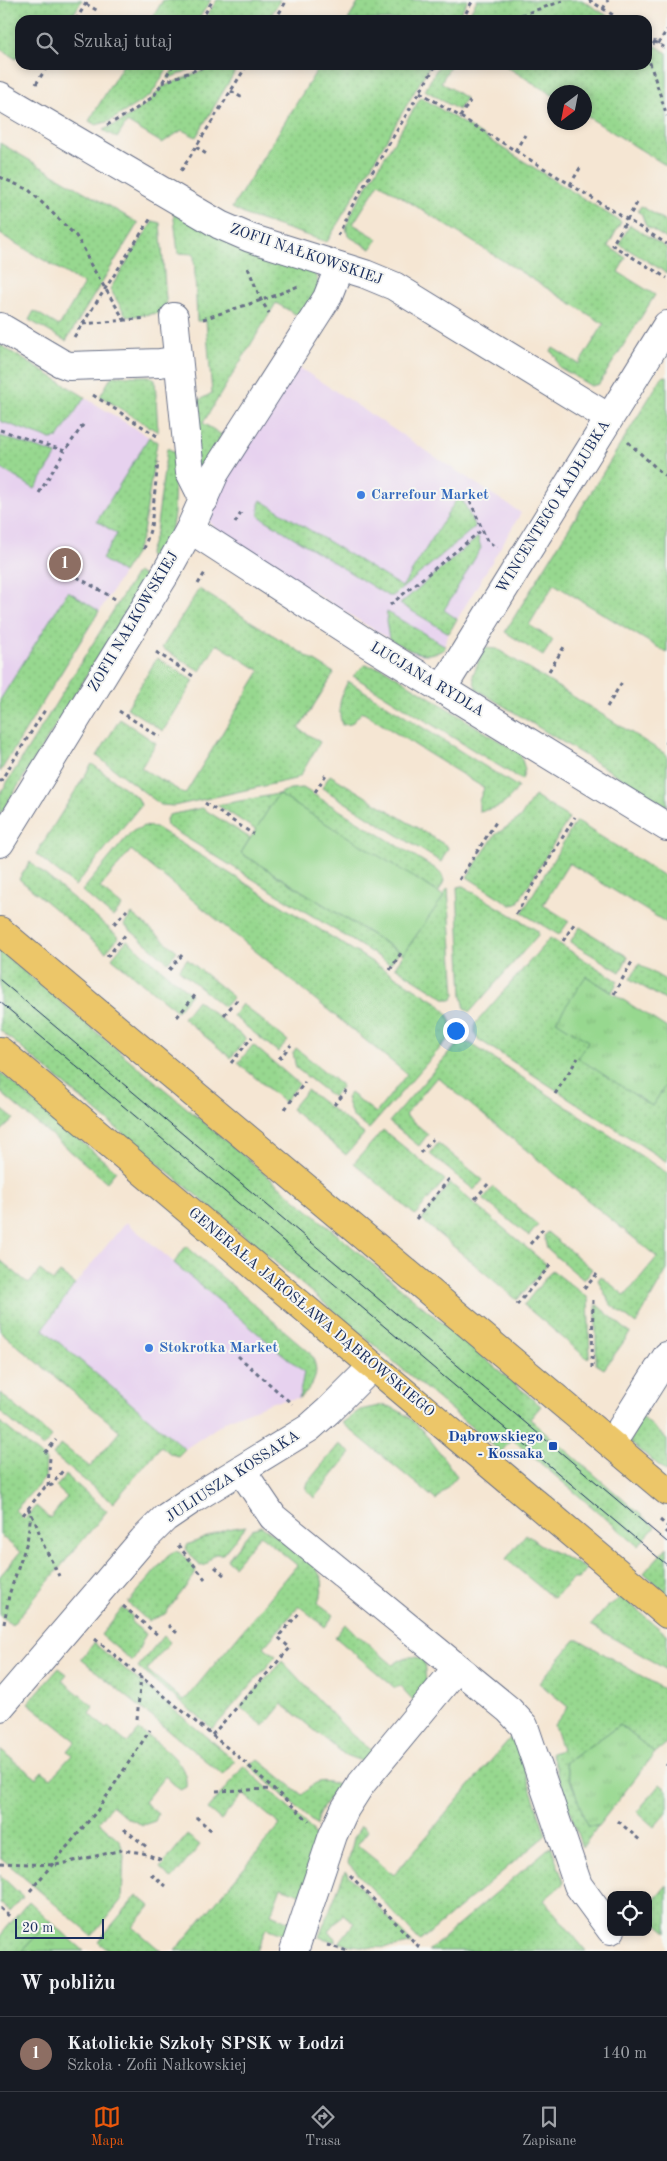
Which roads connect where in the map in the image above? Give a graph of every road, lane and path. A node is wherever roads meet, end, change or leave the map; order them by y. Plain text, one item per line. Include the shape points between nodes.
1 (214, 0) edge
2 (287, 0) edge
3 (474, 0) edge
4 (566, 0) edge
5 (589, 0) edge
6 (608, 0) edge
7 (87, 2) edge
8 (603, 9) junction
9 (98, 11) dead end
10 (79, 15) edge
11 (204, 15) edge
12 (278, 15) edge
13 (465, 15) edge
14 (521, 15) edge
15 (613, 15) edge
16 (667, 30) edge
17 (652, 39) edge
18 (657, 42) junction
19 (652, 49) edge
20 (667, 49) edge
21 (652, 67) edge
22 (45, 70) edge
23 (170, 70) edge
24 (196, 70) edge
25 (433, 70) edge
26 (161, 84) junction
27 (34, 88) dead end
28 (231, 91) dead end
29 (420, 92) junction
30 (0, 96) edge
31 (244, 99) dead end
32 (470, 101) dead end
33 (667, 116) edge
34 (460, 117) junction
35 (103, 127) dead end
36 (525, 134) dead end
37 (196, 147) dead end
38 (515, 151) junction
39 (209, 156) dead end
40 (580, 168) dead end
41 (0, 177) edge
42 (570, 184) junction
43 (637, 203) dead end
44 (626, 219) junction
45 (337, 237) dead end
46 (667, 244) edge
47 (336, 276) joint
48 (667, 278) edge
49 (174, 317) junction
50 (125, 321) junction
51 (83, 324) dead end
52 (0, 327) edge
53 (663, 342) edge
54 (178, 360) junction
55 (70, 366) junction
56 (85, 422) dead end
57 (617, 428) junction
58 (0, 430) edge
59 (161, 438) dead end
60 (65, 451) junction
61 (159, 458) dead end
62 (667, 478) edge
63 (467, 493) dead end
64 (39, 494) dead end
65 (204, 500) junction
66 (190, 529) junction
67 (482, 529) junction
68 (143, 550) dead end
69 (504, 552) dead end
70 (77, 577) dead end
71 (120, 591) dead end
72 (115, 599) junction
73 (390, 604) dead end
74 (110, 607) dead end
75 (564, 647) dead end
76 (156, 652) dead end
77 (549, 671) dead end
78 (196, 678) dead end
79 (622, 682) dead end
80 (442, 689) junction
81 (47, 707) dead end
82 (607, 707) dead end
83 (119, 711) dead end
84 (160, 737) dead end
85 (327, 773) dead end
86 (0, 782) edge
87 (315, 792) dead end
88 (205, 802) dead end
89 (575, 817) dead end
90 (496, 822) dead end
91 (667, 827) edge
92 (253, 834) dead end
93 (0, 843) edge
94 (460, 880) dead end
95 (126, 910) dead end
96 (516, 914) dead end
97 (114, 924) dead end
98 (574, 924) dead end
99 (0, 931) edge
100 (126, 934) dead end
101 (563, 941) dead end
102 (401, 953) dead end
103 (182, 955) dead end
104 (107, 957) dead end
105 (633, 960) dead end
106 (170, 970) dead end
107 (390, 970) dead end
108 (197, 993) dead end
109 (614, 994) dead end
110 (237, 1000) dead end
111 (224, 1015) dead end
112 (177, 1017) dead end
113 (252, 1037) dead end
114 (291, 1045) dead end
115 (0, 1051) edge
116 (578, 1058) dead end
117 (278, 1059) dead end
118 (231, 1063) dead end
119 (306, 1082) dead end
120 (347, 1090) dead end
121 (555, 1094) dead end
122 (334, 1105) dead end
123 (285, 1109) dead end
124 (433, 1139) dead end
125 (420, 1153) dead end
126 (450, 1178) dead end
127 (488, 1184) dead end
128 (475, 1199) dead end
129 (416, 1219) dead end
130 (543, 1228) dead end
131 (530, 1244) dead end
132 (552, 1263) dead end
133 (597, 1274) dead end
134 (584, 1290) dead end
135 (593, 1297) dead end
136 (518, 1305) dead end
137 (238, 1356) dead end
138 (667, 1356) edge
139 (373, 1366) junction
140 (592, 1368) dead end
141 (294, 1406) dead end
142 (56, 1440) dead end
143 (608, 1441) junction
144 (45, 1453) dead end
145 (50, 1457) dead end
146 (64, 1469) dead end
147 (242, 1471) junction
148 (48, 1486) junction
149 (667, 1491) edge
150 (28, 1508) junction
151 (22, 1514) dead end
152 (31, 1514) junction
153 (178, 1545) dead end
154 (215, 1567) dead end
155 (59, 1576) dead end
156 (225, 1576) dead end
157 (205, 1579) dead end
158 (120, 1603) dead end
159 (301, 1611) dead end
160 (667, 1614) edge
161 (73, 1621) junction
162 (4, 1624) dead end
163 (168, 1626) dead end
164 (177, 1633) dead end
165 (159, 1636) dead end
166 (458, 1668) junction
167 (141, 1676) junction
168 (0, 1707) edge
169 (137, 1719) dead end
170 (150, 1730) dead end
171 (212, 1735) junction
172 (216, 1791) dead end
173 (196, 1817) dead end
174 (618, 1821) dead end
175 (124, 1830) dead end
176 (212, 1831) dead end
177 (642, 1842) dead end
178 (148, 1848) dead end
179 (162, 1860) dead end
180 (0, 1863) edge
181 (53, 1864) junction
182 (151, 1874) dead end
183 (166, 1886) dead end
184 (30, 1891) dead end
185 (0, 1908) edge
186 (10, 1916) dead end
187 (607, 1925) edge
188 (322, 1944) dead end
189 (294, 1951) edge
190 (348, 1951) edge

1 - 11 path
2 - 12 path
3 - 13 path
4 - 14 path
5 - 8 path
6 - 8 path
7 - 9 path
7 - 10 path
8 - 15 path
16 - 18 path
17 - 18 path
18 - 19 path
18 - 20 path
21 - 33 path
22 - 27 path
23 - 26 path
24 - 26 path
25 - 29 path
26 - 35 path via 154,96
28 - 31 path
29 - 34 path
29 - 45 path via 349,211
30 - 57 street, ZOFII NAŁKOWSKIEJ via 220,225 394,286
32 - 34 path
34 - 38 path
36 - 38 path
37 - 39 path
38 - 42 path
40 - 42 path
41 - 50 path via 29,190 76,236
42 - 44 path
43 - 44 path
44 - 46 path
44 - 48 path via 612,244
47 - 49 path via 317,278 202,319
47 - 65 street, ZOFII NAŁKOWSKIEJ via 328,298 215,473
49 - 50 path
49 - 54 street
50 - 51 path
52 - 55 street
53 - 57 street, WINCENTEGO KADŁUBKA
54 - 55 street
54 - 65 street via 190,472
55 - 59 path via 80,386
56 - 60 path
57 - 62 path
57 - 80 street, WINCENTEGO KADŁUBKA
58 - 60 path
60 - 64 path
61 - 68 path via 151,528
63 - 67 path
65 - 66 street, ZOFII NAŁKOWSKIEJ
66 - 80 street, LUCJANA RYDLA
66 - 93 street, ZOFII NAŁKOWSKIEJ
67 - 69 path via 487,541
67 - 73 path
70 - 72 path
71 - 72 path
72 - 74 path
75 - 77 path
76 - 78 path
79 - 82 path
80 - 91 street, LUCJANA RYDLA
81 - 86 path
83 - 84 path
85 - 87 path
88 - 92 path
89 - 96 path
90 - 94 path
95 - 97 path
98 - 101 path
99 - 143 main road
100 - 104 path
102 - 107 path
103 - 106 path
105 - 109 path
108 - 112 path
110 - 111 path
113 - 118 path
114 - 117 path
115 - 139 main road, GENERAŁA JAROSŁAWA DĄBROWSKIEGO
116 - 121 path
119 - 123 path
120 - 122 path
124 - 125 path
126 - 129 path
127 - 128 path
130 - 131 path
132 - 136 path
133 - 134 path
135 - 140 path
137 - 141 path
138 - 143 street via 619,1432
139 - 147 street, JULIUSZA KOSSAKA via 321,1419
139 - 160 main road, GENERAŁA JAROSŁAWA DĄBROWSKIEGO
142 - 144 path
143 - 149 main road
145 - 148 path
146 - 148 path
147 - 161 street, JULIUSZA KOSSAKA via 165,1518
147 - 166 street via 273,1517
148 - 150 path
150 - 151 path
150 - 152 path
152 - 155 path
152 - 162 path via 27,1542 9,1595
153 - 157 path
154 - 156 path
158 - 165 path
159 - 171 path via 278,1637 290,1648
161 - 167 path
161 - 168 street, JULIUSZA KOSSAKA
163 - 164 path
166 - 187 street via 524,1726 578,1885
166 - 189 street via 361,1784 345,1809 333,1835
167 - 169 path
167 - 171 path
170 - 181 path via 97,1811
171 - 172 path via 275,1789
173 - 176 path
174 - 177 path
175 - 178 path
179 - 181 path via 122,1850
180 - 181 path
181 - 184 path
182 - 183 path
185 - 186 path
188 - 190 path

